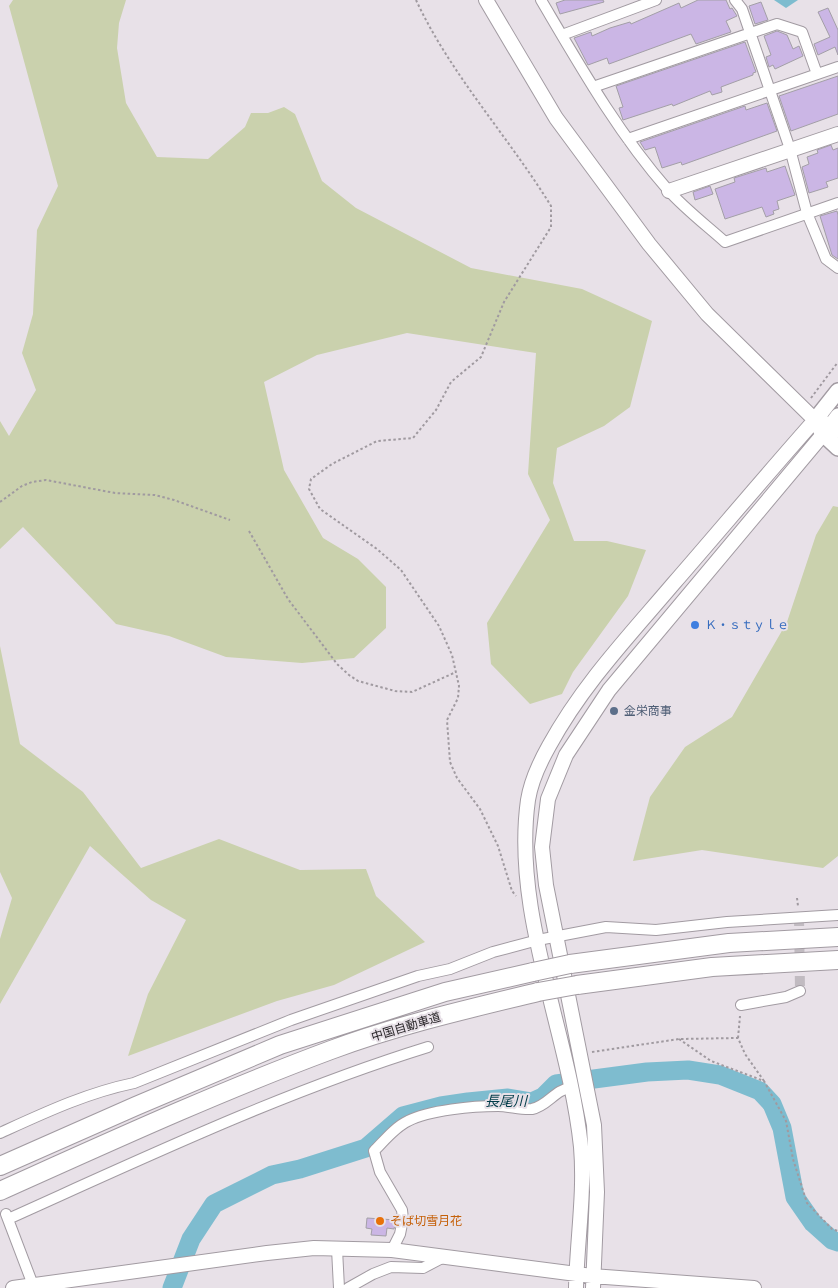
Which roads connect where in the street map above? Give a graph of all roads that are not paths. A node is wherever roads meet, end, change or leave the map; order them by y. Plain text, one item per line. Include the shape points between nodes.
1 (486, 0) edge
2 (542, 0) edge
3 (656, 0) edge
4 (735, 0) edge
5 (750, 33) junction
6 (562, 35) junction
7 (838, 67) edge
8 (817, 74) junction
9 (593, 87) junction
10 (769, 90) junction
11 (838, 134) edge
12 (628, 139) junction
13 (790, 149) junction
14 (669, 191) junction
15 (838, 203) edge
16 (808, 213) junction
17 (838, 268) edge
18 (838, 391) edge
19 (815, 420) junction
20 (833, 426) edge
21 (838, 448) edge
22 (838, 915) edge
23 (838, 928) edge
24 (555, 937) junction
25 (838, 937) edge
26 (538, 940) junction
27 (729, 943) junction
28 (838, 962) edge
29 (800, 991) dead end
30 (741, 1005) road end
31 (428, 1047) dead end
32 (571, 1088) junction
33 (0, 1133) edge
34 (0, 1166) edge
35 (0, 1191) edge
36 (337, 1248) junction
37 (392, 1250) junction
38 (442, 1258) junction
39 (576, 1273) junction
40 (592, 1282) edge
41 (34, 1285) junction
42 (13, 1288) edge
43 (339, 1288) edge
44 (348, 1288) edge
45 (576, 1288) edge
46 (754, 1288) edge

1 - 19 street via 556,118 649,244 707,314
2 - 6 street
3 - 6 street
4 - 5 street via 742,9
5 - 8 street via 777,24 802,32
5 - 9 street
5 - 10 street
6 - 9 street
7 - 8 street
8 - 10 street
9 - 12 street
10 - 12 street
10 - 13 street
11 - 13 street
12 - 14 street
13 - 14 street
13 - 16 street
14 - 16 street via 724,242
15 - 16 street
16 - 17 street via 826,259
18 - 19 main road
19 - 20 main road
19 - 26 street via 594,676 556,733 539,765 528,798 524,851
20 - 21 main road
20 - 24 street via 609,690 566,755 548,799 542,847
22 - 24 street via 656,930 606,927
23 - 27 highway
24 - 26 street
24 - 40 street via 594,1125 597,1192
25 - 27 highway, 中国自動車道
26 - 32 street
26 - 33 street via 493,952 450,970 418,976 291,1020 134,1083 64,1104
27 - 34 highway, 中国自動車道, bridge via 570,964 446,992 280,1046
28 - 35 highway, 中国自動車道, bridge via 712,967 577,985 417,1023 332,1050 148,1124
29 - 30 street via 786,998
31 - 41 street via 368,1066 212,1128 7,1216
32 - 37 street via 563,1088 542,1106 532,1109 498,1106 440,1112 409,1120 398,1127 374,1151 380,1172 402,1210 400,1234
32 - 39 street via 581,1146 583,1195
36 - 37 street
36 - 41 street via 267,1253
36 - 43 street
37 - 38 street
38 - 39 street
38 - 44 street via 423,1268 391,1267
39 - 40 street
39 - 45 street
40 - 46 street
41 - 42 street

